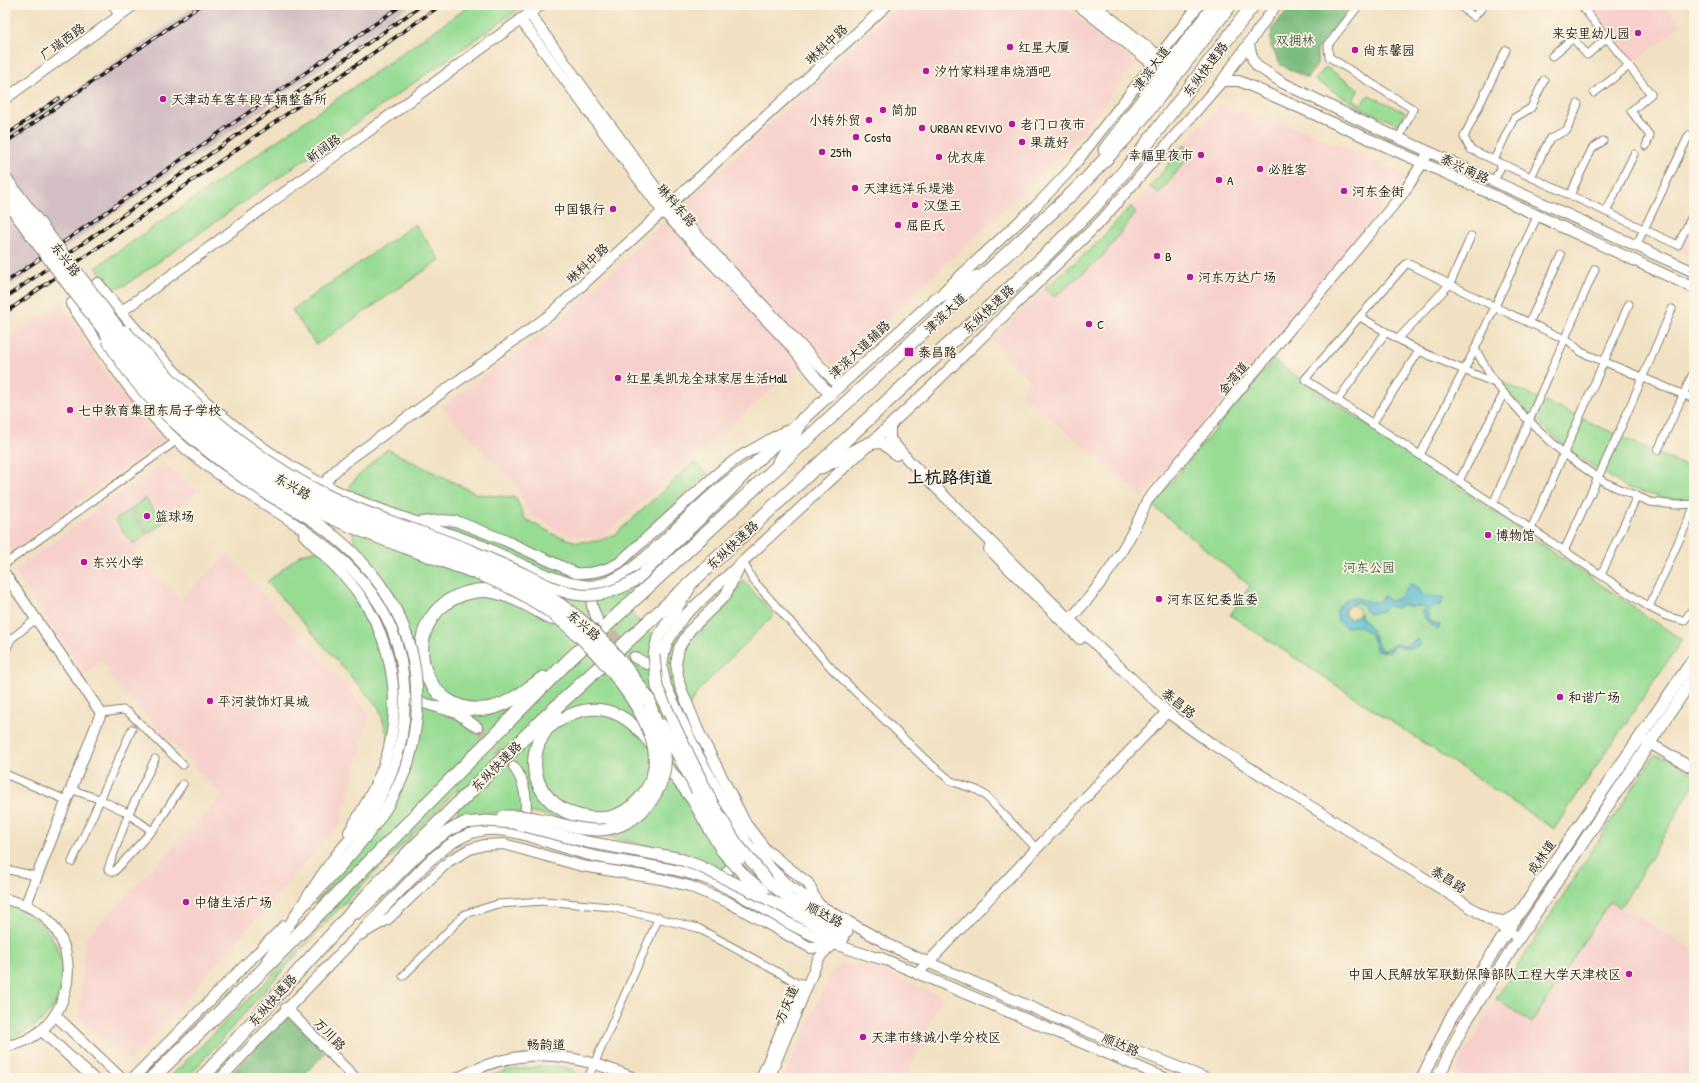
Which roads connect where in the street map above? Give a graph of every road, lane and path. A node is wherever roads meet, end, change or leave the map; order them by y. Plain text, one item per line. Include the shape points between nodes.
1 (114, 5) edge
2 (134, 5) edge
3 (540, 5) edge
4 (880, 5) edge
5 (886, 5) edge
6 (1078, 5) edge
7 (1094, 5) edge
8 (1198, 5) edge
9 (1215, 5) edge
10 (1230, 5) edge
11 (1253, 5) edge
12 (1276, 5) edge
13 (1359, 5) edge
14 (1459, 5) edge
15 (1484, 5) edge
16 (1581, 5) edge
17 (529, 13) junction
18 (119, 15) junction
19 (520, 19) junction
20 (1607, 38) junction
21 (1249, 45) junction
22 (1506, 50) dead end
23 (1552, 56) dead end
24 (1156, 60) junction
25 (1629, 66) junction
26 (1544, 80) dead end
27 (1222, 81) junction
28 (1594, 93) dead end
29 (5, 100) edge
30 (1578, 104) dead end
31 (1689, 135) dead end
32 (1399, 138) junction
33 (1603, 141) dead end
34 (1646, 146) dead end
35 (1429, 152) junction
36 (1634, 154) dead end
37 (1494, 160) junction
38 (1423, 163) junction
39 (1502, 164) junction
40 (1531, 177) junction
41 (5, 179) edge
42 (1494, 181) junction
43 (1080, 186) junction
44 (1570, 195) junction
45 (5, 198) edge
46 (664, 207) junction
47 (1606, 212) junction
48 (1694, 212) edge
49 (1537, 217) junction
50 (1644, 229) junction
51 (1471, 236) dead end
52 (1636, 246) junction
53 (1561, 255) dead end
54 (994, 268) junction
55 (1595, 269) dead end
56 (1694, 272) edge
57 (1450, 284) junction
58 (1694, 288) edge
59 (90, 292) junction
60 (934, 300) junction
61 (1629, 304) dead end
62 (1495, 307) junction
63 (1672, 309) dead end
64 (120, 312) junction
65 (1360, 317) junction
66 (1529, 323) junction
67 (100, 326) junction
68 (1386, 332) junction
69 (1398, 339) junction
70 (1565, 339) junction
71 (1475, 348) junction
72 (1419, 351) junction
73 (1603, 361) junction
74 (1463, 370) junction
75 (1694, 371) edge
76 (1642, 378) junction
77 (1495, 383) junction
78 (839, 386) junction
79 (1504, 393) junction
80 (830, 395) junction
81 (1684, 395) junction
82 (1694, 399) edge
83 (1337, 401) junction
84 (896, 418) junction
85 (803, 419) junction
86 (1530, 422) junction
87 (1372, 424) junction
88 (176, 441) junction
89 (869, 444) junction
90 (1658, 450) dead end
91 (1564, 454) junction
92 (1420, 455) junction
93 (757, 461) junction
94 (773, 473) junction
95 (809, 473) junction
96 (1597, 477) junction
97 (1459, 481) junction
98 (321, 483) junction
99 (318, 494) junction
100 (344, 494) junction
101 (1637, 496) junction
102 (1493, 504) junction
103 (1694, 504) edge
104 (1694, 507) edge
105 (418, 523) junction
106 (296, 525) junction
107 (1531, 529) junction
108 (1564, 551) junction
109 (742, 561) junction
110 (5, 564) edge
111 (5, 574) edge
112 (1600, 575) junction
113 (695, 578) junction
114 (590, 586) junction
115 (1694, 607) edge
116 (1649, 608) junction
117 (36, 619) junction
118 (597, 619) tunnel mouth
119 (1067, 622) junction
120 (581, 638) junction
121 (5, 653) edge
122 (634, 657) tunnel mouth
123 (1694, 658) edge
124 (569, 660) junction
125 (662, 666) junction
126 (1694, 677) edge
127 (584, 681) junction
128 (406, 698) junction
129 (649, 701) junction
130 (101, 712) junction
131 (1165, 714) junction
132 (477, 727) tunnel mouth
133 (132, 729) dead end
134 (544, 732) junction
135 (1645, 740) junction
136 (155, 759) dead end
137 (183, 765) dead end
138 (514, 767) tunnel mouth
139 (1694, 769) edge
140 (5, 774) edge
141 (183, 784) dead end
142 (70, 789) junction
143 (99, 799) junction
144 (66, 800) junction
145 (128, 815) junction
146 (464, 823) junction
147 (152, 831) junction
148 (524, 836) junction
149 (747, 843) junction
150 (1037, 849) junction
151 (332, 860) junction
152 (72, 862) dead end
153 (5, 869) edge
154 (36, 876) junction
155 (768, 881) junction
156 (718, 884) junction
157 (5, 899) edge
158 (26, 904) junction
159 (778, 904) junction
160 (823, 909) junction
161 (298, 911) junction
162 (1519, 914) junction
163 (659, 917) junction
164 (1488, 919) junction
165 (334, 931) junction
166 (1505, 934) junction
167 (845, 935) junction
168 (351, 940) junction
169 (1517, 941) junction
170 (833, 945) junction
171 (891, 946) junction
172 (811, 948) junction
173 (885, 960) junction
174 (926, 963) junction
175 (917, 974) junction
176 (258, 975) junction
177 (403, 976) dead end
178 (794, 981) dead end
179 (286, 1008) junction
180 (55, 1015) junction
181 (41, 1030) junction
182 (5, 1046) edge
183 (594, 1062) junction
184 (93, 1078) edge
185 (121, 1078) edge
186 (133, 1078) edge
187 (152, 1078) edge
188 (202, 1078) edge
189 (221, 1078) edge
190 (354, 1078) edge
191 (458, 1078) edge
192 (588, 1078) edge
193 (634, 1078) edge
194 (761, 1078) edge
195 (769, 1078) edge
196 (1165, 1078) edge
197 (1205, 1078) edge
198 (1422, 1078) edge
199 (1438, 1078) edge

1 - 18 street
2 - 18 street, 广瑞西路
3 - 17 street, 新阔路
4 - 46 street, 琳科中路
5 - 46 street, 琳科中路
6 - 24 street
7 - 24 street
8 - 24 street, 津滨大道
9 - 43 highway via 1116,134
10 - 43 highway, 东纵快速路 via 1132,131
11 - 95 highway, 东纵快速路 via 1140,154 1093,208
12 - 21 street
13 - 32 street via 1328,45 1329,57 1412,109
14 - 15 street via 1474,17
16 - 20 street
17 - 19 street, 新阔路
17 - 46 street, 琳科东路
18 - 29 street, 广瑞西路
19 - 46 street, 琳科东路
19 - 64 street, 新阔路
20 - 23 street via 1587,55 1573,38
20 - 25 street
21 - 27 street
21 - 32 street, 泰兴南路 via 1257,66 1269,75
22 - 37 street via 1464,138 1470,149
24 - 60 street, 津滨大道 via 1072,169 1036,206
25 - 28 street
25 - 34 street via 1651,94 1631,111 1650,136
26 - 37 street via 1531,108 1514,118
27 - 38 street, 泰兴南路 via 1239,81
27 - 84 street via 1102,220 1022,300
30 - 40 street via 1567,130 1550,138
31 - 50 street
32 - 35 street, 泰兴南路
33 - 44 street via 1592,149
35 - 38 street, 金湾道
35 - 42 street, 泰兴南路
36 - 47 street
37 - 39 street
38 - 49 street, 泰兴南路
38 - 119 street, 金湾道 via 1405,191 1147,501 1118,559
39 - 40 street
39 - 42 street
40 - 44 street
41 - 59 highway, 东兴路, bridge
42 - 52 street, 泰兴南路
43 - 54 highway, 津滨大道
44 - 47 street
45 - 67 highway, 东兴路, bridge
46 - 78 street, 琳科东路
46 - 80 street, 琳科东路 via 789,344
46 - 98 street, 琳科中路 via 548,313 338,463
47 - 50 street
48 - 50 street via 1678,245
49 - 58 street, 泰兴南路
49 - 62 street
50 - 52 street
51 - 57 street
52 - 56 street, 泰兴南路
53 - 66 street
54 - 60 highway
54 - 94 highway, 津滨大道
55 - 70 street
57 - 62 street
57 - 65 street via 1407,263
57 - 69 street
59 - 93 main road, 津滨大道辅路, bridge via 205,411 249,447 316,490 374,516 469,550 564,593 599,595 637,578 728,493
59 - 129 highway, 东兴路, bridge via 152,372 187,408 238,450 276,477 347,514 488,567 546,596 573,614 611,649
60 - 78 main road, 津滨大道辅路
61 - 73 street
62 - 66 street
62 - 71 street
63 - 76 street
64 - 88 street via 98,282 71,304 123,380
64 - 98 street via 192,390 215,411 247,436
65 - 68 street
65 - 83 street via 1305,380
66 - 70 street
67 - 120 highway, 东兴路, bridge via 174,408 256,475 306,505 350,526 513,588 538,603
67 - 161 main road, bridge via 117,357 134,380 198,444 264,492 322,527 350,549 389,596 407,636 415,670 417,713 408,764 384,812 360,843
68 - 69 street
68 - 83 street
69 - 72 street
70 - 73 street via 1581,352
70 - 86 street
71 - 74 street
71 - 77 street
72 - 74 street
72 - 87 street
73 - 76 street
73 - 91 street
74 - 77 street
74 - 92 street
75 - 81 street
76 - 81 street
76 - 96 street
77 - 79 street
78 - 80 main road, 津滨大道辅路
79 - 86 street
79 - 97 street
80 - 85 main road, 津滨大道辅路
81 - 82 street
81 - 90 street
83 - 87 street
84 - 89 street
84 - 119 street, 泰昌路 via 889,433 893,443
85 - 93 main road, 津滨大道辅路
85 - 94 highway
85 - 105 street via 739,457 719,472 619,563 603,571 576,573 456,521
86 - 91 street
86 - 102 street
87 - 92 street
88 - 106 street via 222,476
88 - 110 street
89 - 95 highway
89 - 109 street
89 - 119 street, 泰昌路 via 877,442 886,446
91 - 96 street
91 - 107 street
92 - 97 street
93 - 114 street via 723,484 634,566 617,578
94 - 124 highway, 东纵快速路
95 - 113 highway, 东纵快速路
96 - 101 street
96 - 108 street
97 - 102 street
98 - 99 street, 琳科中路
98 - 100 street
98 - 106 street
99 - 100 street
99 - 106 street, 琳科中路 via 311,499
100 - 105 street via 374,508
101 - 103 street via 1650,502
101 - 112 street
102 - 107 street
104 - 116 street
105 - 114 street via 476,544 561,581
106 - 128 street via 332,550 364,582 394,633
106 - 151 street via 344,575 365,602 381,633 390,661 394,698 392,733 383,767 368,801
107 - 108 street
108 - 112 street
109 - 125 street via 683,617 666,647
109 - 150 street via 752,579 840,677 951,781 985,795
109 - 160 street via 725,596 690,630 679,648 676,664 680,686 698,730 746,824 766,850 808,883 813,898
111 - 117 street
112 - 116 street
113 - 127 highway, 东纵快速路
113 - 155 main road, bridge via 658,637 654,655 657,687 714,806 737,844
114 - 118 street via 592,606
115 - 116 street via 1684,621
117 - 121 street via 11,639
117 - 130 street
119 - 131 street, 泰昌路
120 - 124 highway, bridge via 515,598 489,591 472,592 450,600 434,613 423,631 421,652 425,671 436,689 449,701 467,708 496,707
120 - 134 highway, 东兴路, bridge via 611,670 643,714 655,757 655,769 651,780 640,799 619,815 589,819 568,814 541,788 536,774 535,760
122 - 125 street via 647,664
123 - 135 main road, 成林道
124 - 176 highway, 东纵快速路
125 - 149 street via 666,686 698,755
126 - 135 main road, 成林道
127 - 134 highway, 东兴路
127 - 165 highway, 东纵快速路 via 383,878
128 - 132 street via 456,713
128 - 151 street via 400,743 385,788 368,816
129 - 146 main road, bridge via 661,737 665,756 664,769 658,791 649,805 637,816 625,823 601,830 520,816 489,817
129 - 155 main road, 顺达路, bridge via 726,842 751,870
130 - 137 street via 123,710 129,713
130 - 142 street
131 - 150 street
131 - 164 street, 泰昌路
131 - 166 street, 泰昌路 via 1214,752
133 - 143 street
134 - 159 main road, 顺达路, bridge via 580,711 598,710 618,714 632,722 644,734 692,799 722,851 747,878
135 - 139 street
135 - 162 main road, 成林道
135 - 169 main road, 成林道
136 - 145 street
138 - 148 street via 525,787 527,806
140 - 144 street
141 - 147 street
142 - 143 street
142 - 144 street
143 - 145 street
143 - 152 street
144 - 154 street
145 - 147 street
145 - 147 street via 108,869 114,872
146 - 159 main road, bridge via 513,823 587,842 677,858
146 - 165 main road via 432,841 372,902
148 - 156 street via 595,856 668,869
148 - 168 street via 487,830 466,836 446,846 402,886
149 - 156 street
149 - 160 street via 786,884
150 - 174 street
151 - 161 street
153 - 154 street
154 - 158 street
155 - 167 main road, 顺达路
156 - 170 street
157 - 158 street
158 - 180 street via 44,916 58,933 66,953 68,982 65,996
159 - 167 main road, 顺达路 via 810,922
160 - 171 street
161 - 176 street
161 - 186 street
162 - 164 main road via 1505,922
162 - 166 main road, 成林道
163 - 177 street via 611,907 544,900 498,904 465,914
163 - 178 street via 698,928
163 - 183 street
164 - 166 street, 泰昌路
165 - 188 highway, 东纵快速路
166 - 169 street, 泰昌路
166 - 198 main road, 成林道 via 1450,1019
167 - 171 street, 顺达路
167 - 173 street, 顺达路
168 - 172 street via 388,919 450,861 470,849 504,844 582,866 689,886 728,902
168 - 179 street
169 - 199 main road, 成林道 via 1463,1026
170 - 172 street
170 - 173 street
170 - 195 street, 万庆道 via 823,952 818,960
171 - 174 street, 顺达路
172 - 194 street, 万庆道 via 814,952
173 - 175 street, 顺达路
174 - 175 street
174 - 197 street, 顺达路
175 - 196 street, 顺达路
176 - 187 highway, 东纵快速路
179 - 189 street
179 - 190 street, 万川路
180 - 181 street
180 - 185 street
181 - 182 street via 25,1040
181 - 184 street
183 - 191 street, 畅韵道 via 533,1055 508,1058
183 - 192 street
183 - 193 street, 畅韵道

